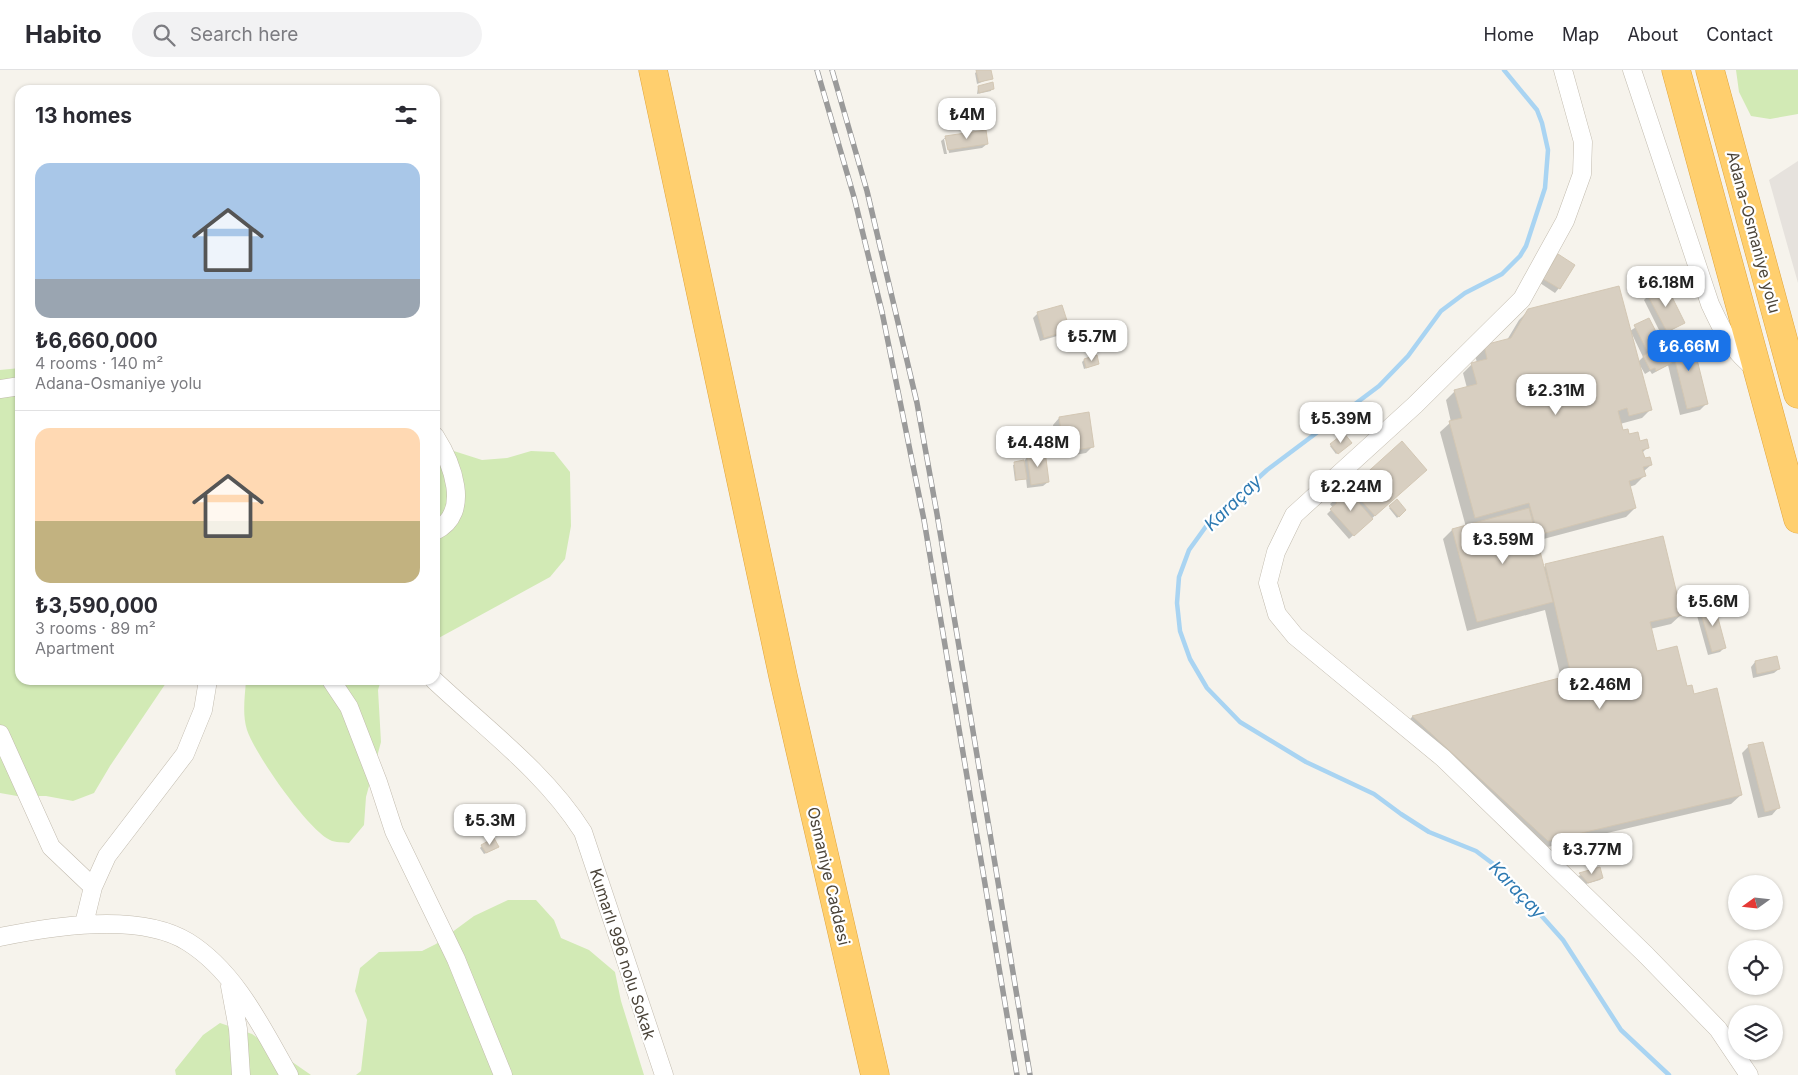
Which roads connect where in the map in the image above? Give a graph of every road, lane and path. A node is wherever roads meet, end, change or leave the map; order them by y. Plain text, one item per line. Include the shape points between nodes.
1 (653, 70) edge
2 (664, 70) edge
3 (1563, 70) edge
4 (1632, 70) edge
5 (1676, 70) edge
6 (1710, 70) edge
7 (1758, 371) junction
8 (15, 387) edge
9 (0, 389) edge
10 (1798, 394) edge
11 (440, 444) edge
12 (1798, 519) edge
13 (440, 526) edge
14 (207, 685) edge
15 (334, 685) edge
16 (439, 685) edge
17 (0, 734) edge
18 (92, 887) junction
19 (84, 924) junction
20 (0, 936) edge
21 (228, 978) junction
22 (241, 1075) edge
23 (288, 1075) edge
24 (503, 1075) edge
25 (664, 1075) edge
26 (874, 1075) edge
27 (886, 1075) edge
28 (1749, 1075) edge

1 - 26 highway, Osmaniye Caddesi via 783,676
2 - 27 highway
3 - 28 street via 1583,142 1582,174 1565,221 1522,299 1415,406 1294,515 1276,552 1268,583 1277,614 1296,636 1450,765 1718,1029
4 - 7 street via 1710,304 1738,355
5 - 7 highway, Adana-Osmaniye yolu
6 - 10 highway, Adana-Osmaniye yolu
7 - 12 highway, Adana-Osmaniye yolu
8 - 9 street
11 - 13 street via 455,478 456,499 452,514
14 - 18 street via 203,710 184,754 106,856
15 - 24 street via 349,707 394,831 456,959
16 - 25 street, Kumarlı 996 nolu Sokak via 538,775 566,804 583,832
17 - 18 street via 51,847
18 - 19 street
19 - 20 street
19 - 21 street via 140,927 186,941
21 - 22 street via 235,1004
21 - 23 street via 249,1006

